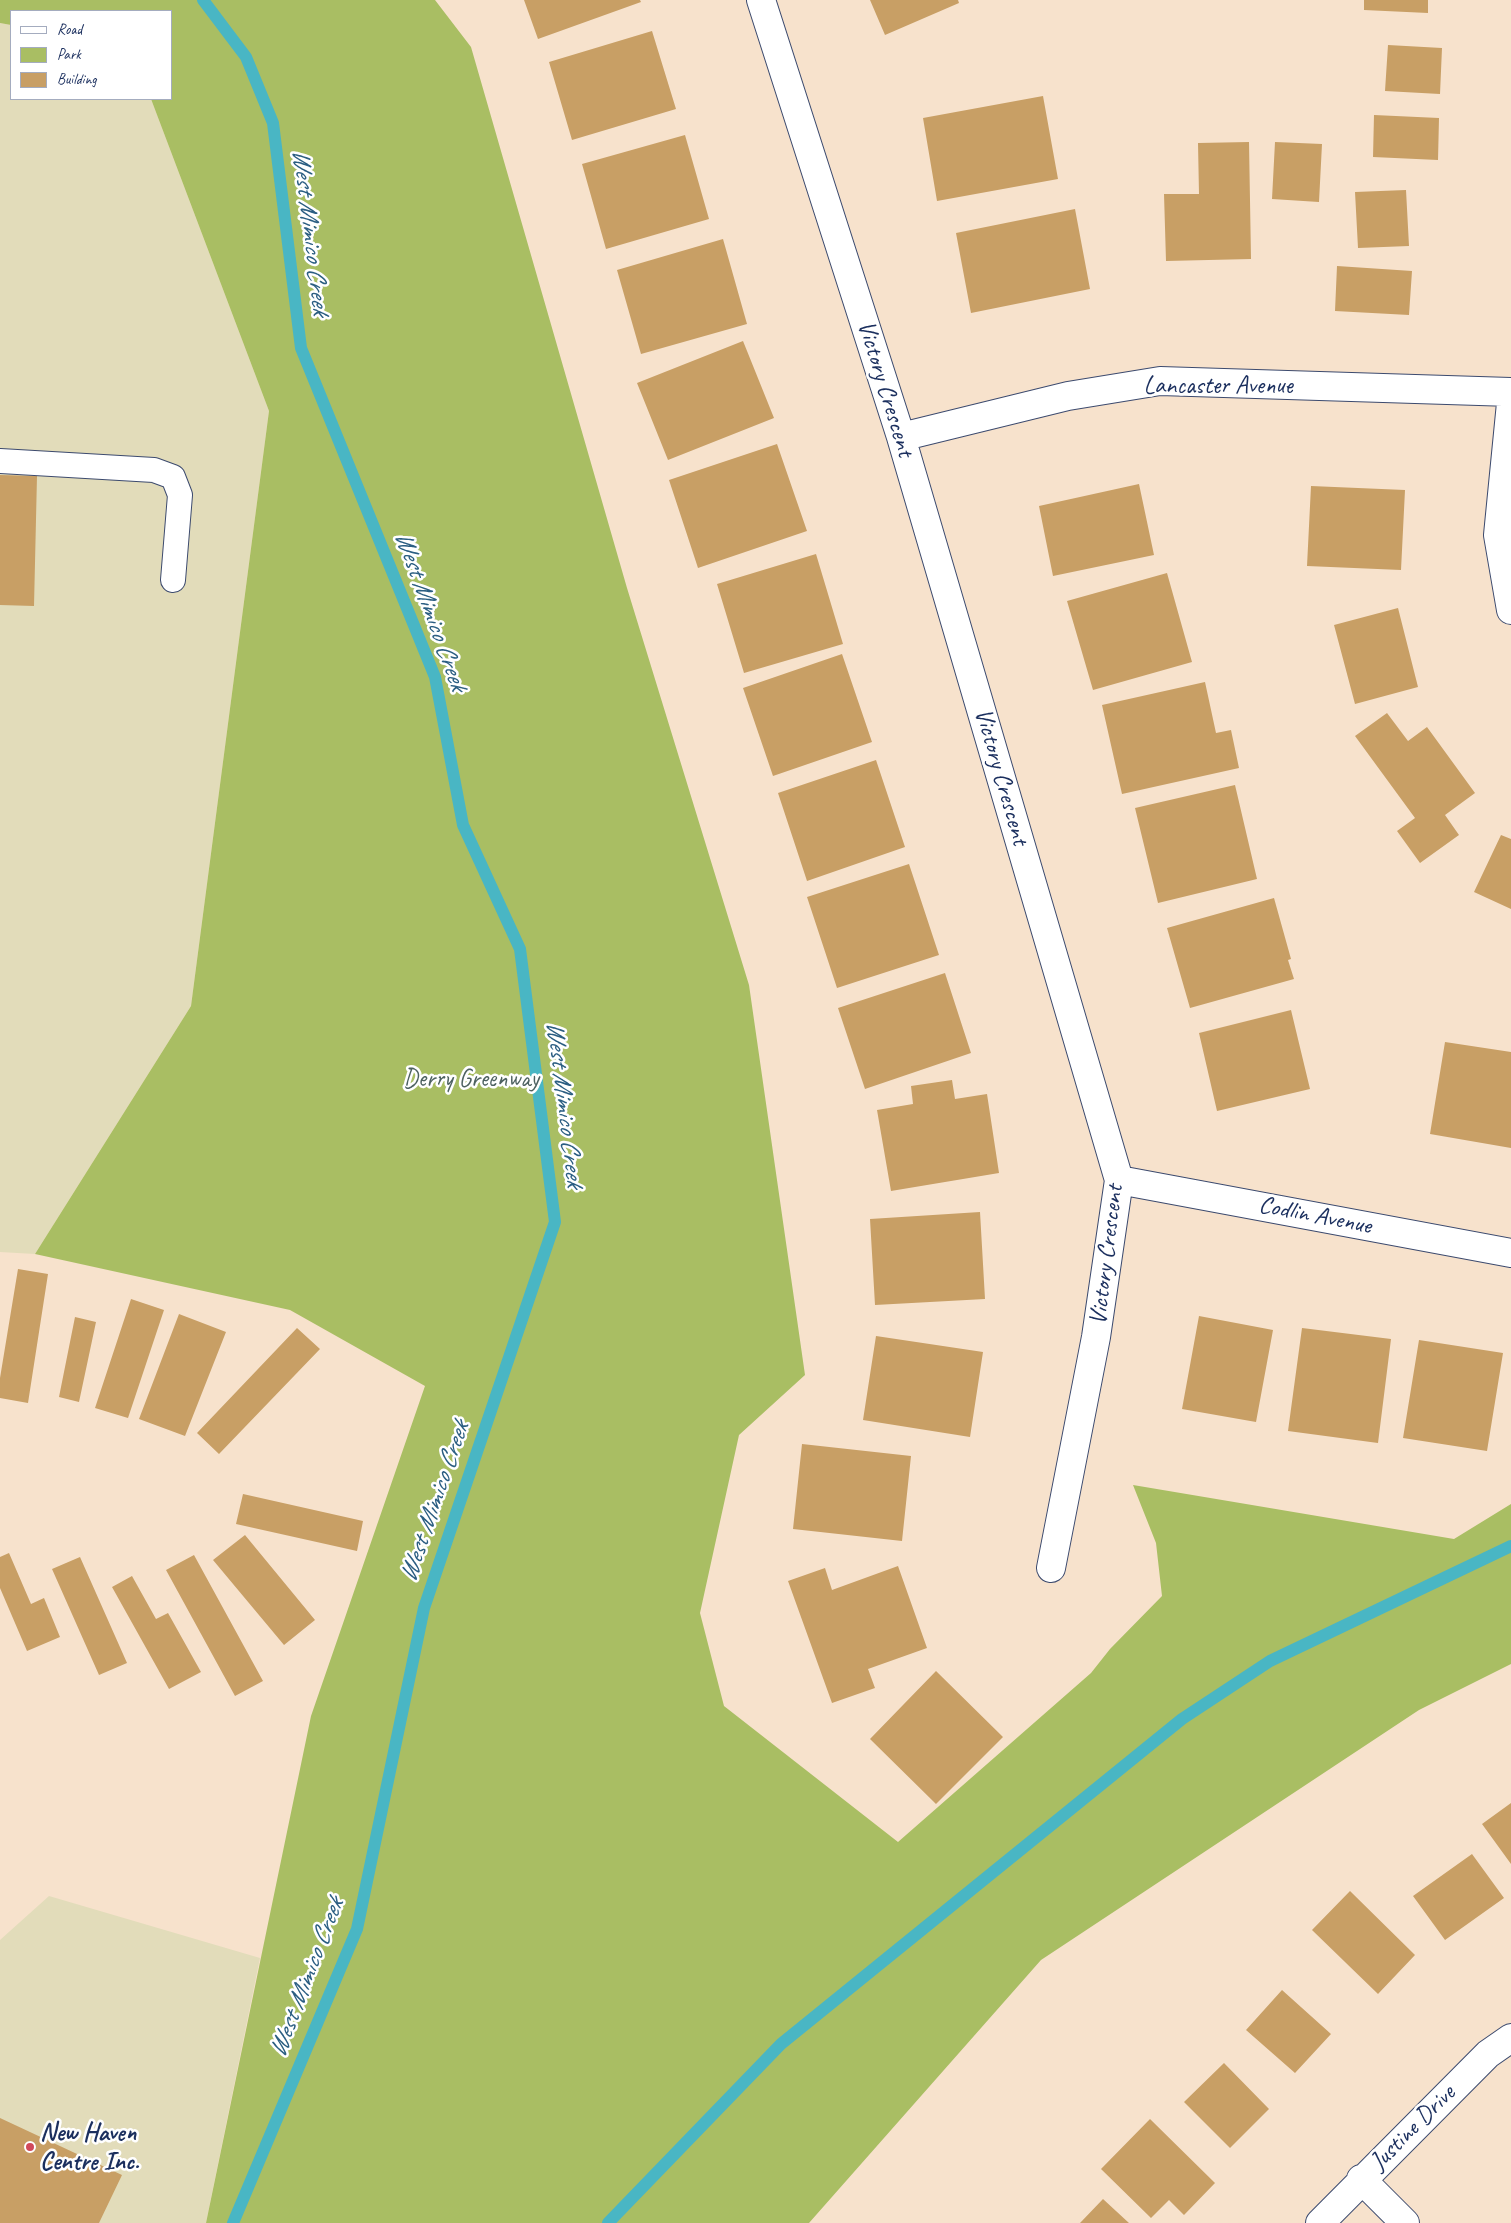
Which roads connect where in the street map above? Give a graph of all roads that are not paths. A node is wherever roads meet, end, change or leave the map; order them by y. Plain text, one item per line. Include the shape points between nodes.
1 (761, 0) edge
2 (1511, 392) edge
3 (1511, 403) edge
4 (901, 437) junction
5 (0, 461) edge
6 (173, 580) dead end
7 (1511, 610) edge
8 (1119, 1180) junction
9 (1511, 1253) edge
10 (1051, 1568) dead end
11 (1511, 2038) edge
12 (1361, 2179) junction
13 (1320, 2223) edge
14 (1405, 2223) edge

1 - 4 street, Victory Crescent
2 - 4 street, Lancaster Avenue via 1160,381 1068,396
3 - 7 street via 1498,535
4 - 8 street, Victory Crescent
5 - 6 lane via 154,470 173,477 180,495
8 - 9 street, Codlin Avenue
8 - 10 street, Victory Crescent via 1096,1337
11 - 12 street, Justine Drive via 1488,2054
12 - 13 street, Justine Drive
12 - 14 street

